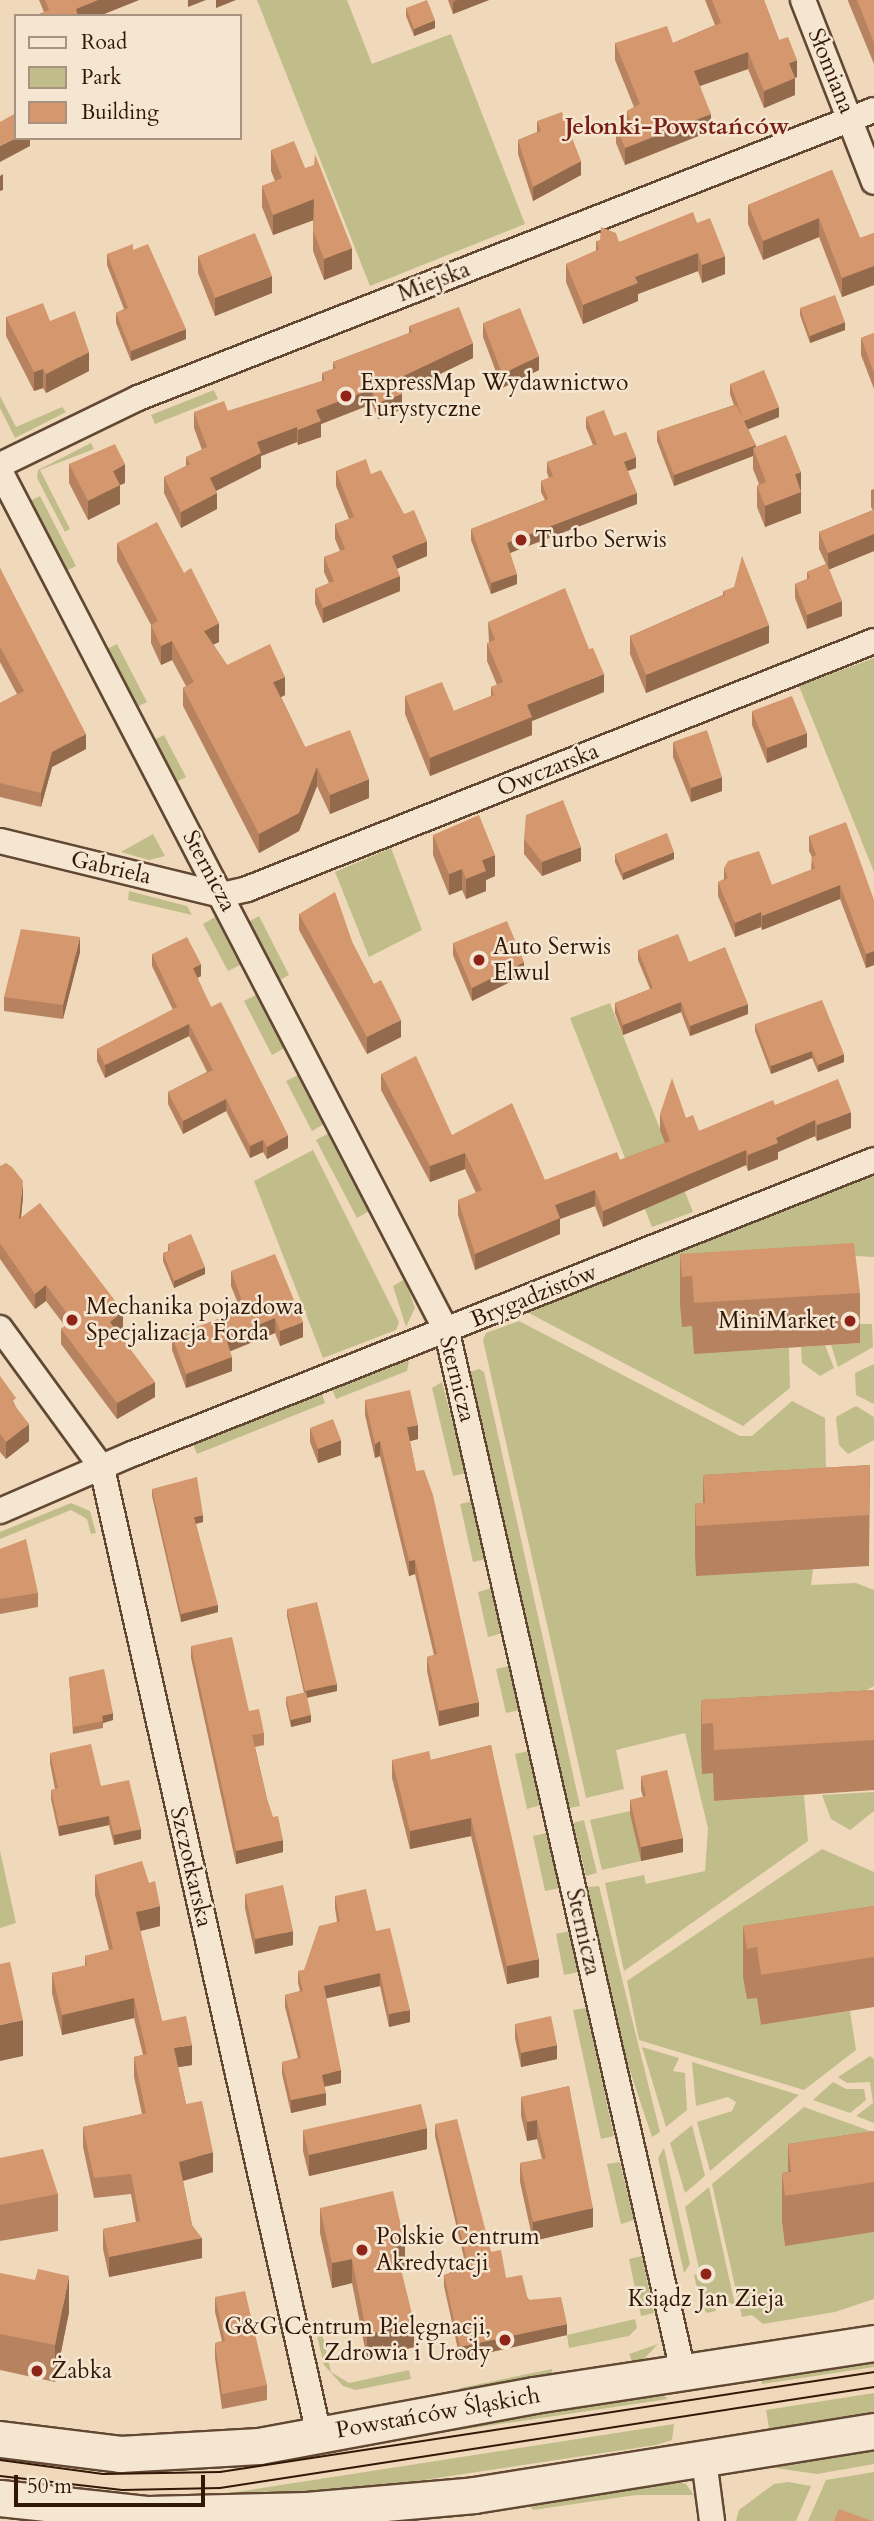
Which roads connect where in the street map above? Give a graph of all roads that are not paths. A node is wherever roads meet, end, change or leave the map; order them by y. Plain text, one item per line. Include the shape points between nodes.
1 (803, 0) edge
2 (874, 110) edge
3 (850, 120) junction
4 (874, 182) edge
5 (0, 465) edge
6 (0, 471) edge
7 (874, 641) edge
8 (0, 841) edge
9 (222, 895) junction
10 (874, 1160) edge
11 (0, 1328) edge
12 (447, 1332) junction
13 (102, 1468) junction
14 (0, 1511) edge
15 (874, 2343) edge
16 (683, 2372) junction
17 (874, 2431) edge
18 (318, 2435) junction
19 (0, 2439) edge
20 (704, 2459) junction
21 (0, 2498) edge
22 (712, 2521) edge

1 - 3 street, Słomiana
2 - 3 street, Miejska
3 - 4 street, Słomiana
3 - 5 street, Miejska via 138,398
6 - 9 street, Sternicza
7 - 9 street, Owczarska
8 - 9 street, Gabriela
9 - 12 street, Sternicza
10 - 12 street, Brygadzistów
11 - 13 street, Szczotkarska
12 - 13 street, Brygadzistów
12 - 16 street, Sternicza
13 - 14 street, Brygadzistów
13 - 18 street, Szczotkarska
15 - 16 main road, Powstańców Śląskich
16 - 18 main road, Powstańców Śląskich
17 - 20 main road
18 - 19 main road, Powstańców Śląskich via 160,2455 76,2451
20 - 21 main road via 474,2495 279,2512 148,2514
20 - 22 street

